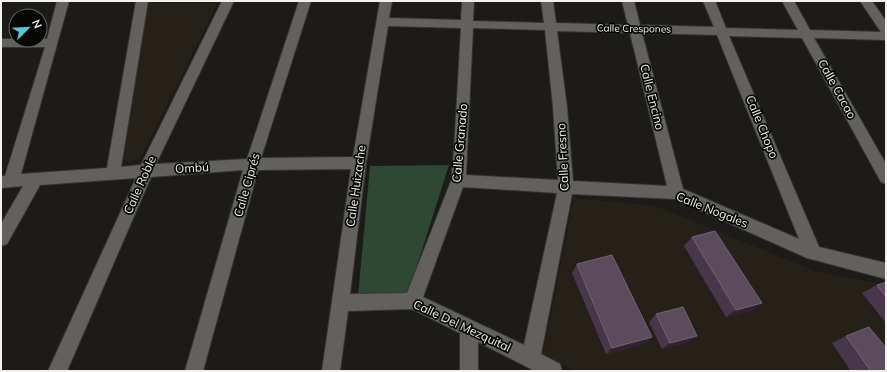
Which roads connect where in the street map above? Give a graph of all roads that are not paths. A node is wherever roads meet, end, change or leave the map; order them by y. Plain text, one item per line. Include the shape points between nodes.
1 (63, 1) edge
2 (142, 1) edge
3 (228, 1) edge
4 (305, 1) edge
5 (386, 1) edge
6 (468, 1) edge
7 (547, 1) edge
8 (628, 1) edge
9 (709, 1) edge
10 (788, 1) edge
11 (866, 1) edge
12 (383, 22) junction
13 (467, 24) junction
14 (549, 26) junction
15 (635, 28) junction
16 (722, 30) junction
17 (886, 30) edge
18 (806, 33) junction
19 (886, 36) edge
20 (52, 43) junction
21 (2, 45) edge
22 (359, 163) junction
23 (252, 164) junction
24 (146, 171) junction
25 (113, 173) junction
26 (886, 178) edge
27 (35, 180) junction
28 (458, 181) junction
29 (6, 182) edge
30 (566, 188) junction
31 (676, 193) junction
32 (1, 239) edge
33 (814, 253) junction
34 (886, 271) edge
35 (413, 301) junction
36 (341, 303) junction
37 (468, 328) junction
38 (531, 358) junction
39 (58, 371) edge
40 (194, 371) edge
41 (332, 371) edge
42 (469, 371) edge
43 (553, 371) edge

1 - 20 street
2 - 25 street
3 - 24 street, Calle Roble
4 - 23 street, Calle Ciprés
5 - 12 street, Calle Huizache
6 - 13 street, Calle Granado
7 - 14 street, Calle Fresno
8 - 15 street, Calle Encino
9 - 16 street, Calle Chopo
10 - 18 street, Calle Cacao
11 - 17 street
12 - 13 street, Calle Crespones
12 - 22 street, Calle Huizache
13 - 14 street, Calle Crespones
13 - 28 street, Calle Granado
14 - 15 street, Calle Crespones
14 - 30 street, Calle Fresno via 560,107
15 - 16 street, Calle Crespones
15 - 31 street, Calle Encino
16 - 18 street, Calle Crespones
16 - 33 street, Calle Chopo
18 - 19 street, Calle Crespones
18 - 26 street, Calle Cacao
20 - 21 street
20 - 29 street
22 - 23 street, Ombú
22 - 36 street, Calle Huizache
23 - 24 street, Ombú
23 - 40 street, Calle Ciprés
24 - 25 street, Ombú
24 - 39 street, Calle Roble
25 - 27 street, Ombú
27 - 29 street, Ombú
27 - 32 street
28 - 30 street, Calle Nogales
28 - 35 street, Calle Granado
30 - 31 street, Calle Nogales
30 - 38 street, Calle Fresno
31 - 33 street, Calle Nogales
33 - 34 street, Calle Nogales
35 - 36 street, Calle Del Mezquital
35 - 37 street, Calle Del Mezquital
36 - 41 street, Calle Huizache
37 - 38 street, Calle Del Mezquital
37 - 42 street
38 - 43 street, Calle Del Mezquital

